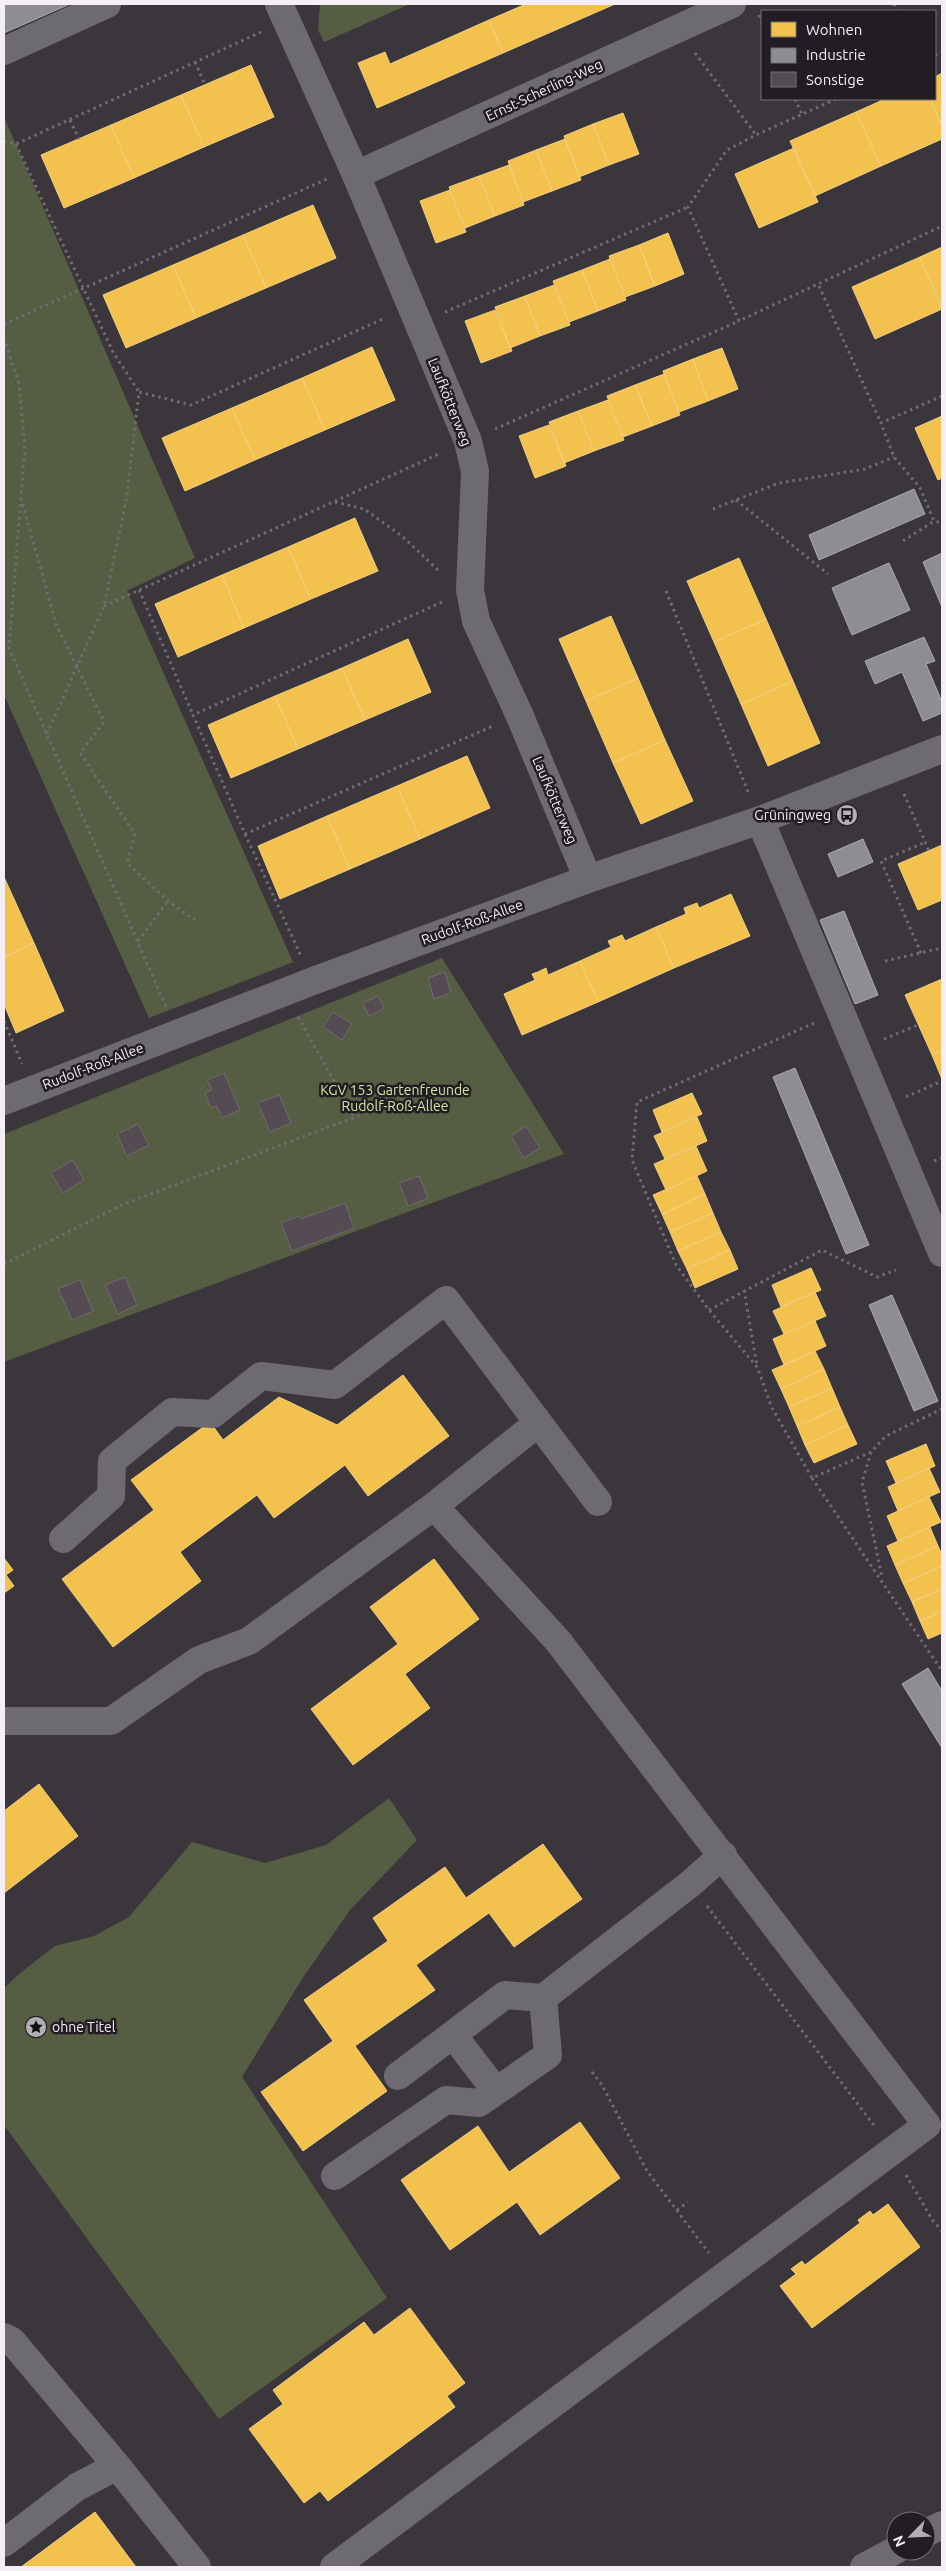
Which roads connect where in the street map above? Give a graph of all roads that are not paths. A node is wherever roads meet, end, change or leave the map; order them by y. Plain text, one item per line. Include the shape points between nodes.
1 (107, 4) edge
2 (715, 7) edge
3 (285, 9) edge
4 (4, 51) edge
5 (354, 172) junction
6 (942, 749) edge
7 (760, 820) junction
8 (588, 879) junction
9 (4, 1101) edge
10 (942, 1253) edge
11 (538, 1423) junction
12 (598, 1502) dead end
13 (434, 1506) junction
14 (63, 1539) dead end
15 (4, 1721) edge
16 (723, 1856) junction
17 (543, 1998) junction
18 (453, 2035) junction
19 (398, 2076) dead end
20 (496, 2092) junction
21 (335, 2176) dead end
22 (4, 2337) edge
23 (117, 2466) junction
24 (4, 2543) edge
25 (886, 2555) edge
26 (197, 2567) edge
27 (334, 2567) edge
28 (864, 2567) edge

1 - 4 street
2 - 5 street, Ernst-Scherling-Weg via 676,29
3 - 5 street, Laufkötterweg
5 - 8 street, Laufkötterweg via 468,441 475,471 470,590 476,621
6 - 7 street, Rudolf-Roß-Allee
7 - 8 street, Rudolf-Roß-Allee
7 - 10 street
8 - 9 street, Rudolf-Roß-Allee
11 - 12 street
11 - 13 street
11 - 14 street via 446,1300 335,1385 262,1376 213,1414 172,1412 112,1461 111,1496
13 - 15 street via 249,1642 198,1660 110,1721
13 - 16 street via 558,1641
16 - 17 street
16 - 27 street via 928,2125
17 - 18 street via 505,1995
17 - 20 street via 548,2055
18 - 19 street
18 - 20 street
20 - 21 street via 480,2103 446,2100
22 - 23 street via 12,2341
23 - 24 street via 77,2488
23 - 26 street
25 - 28 street

